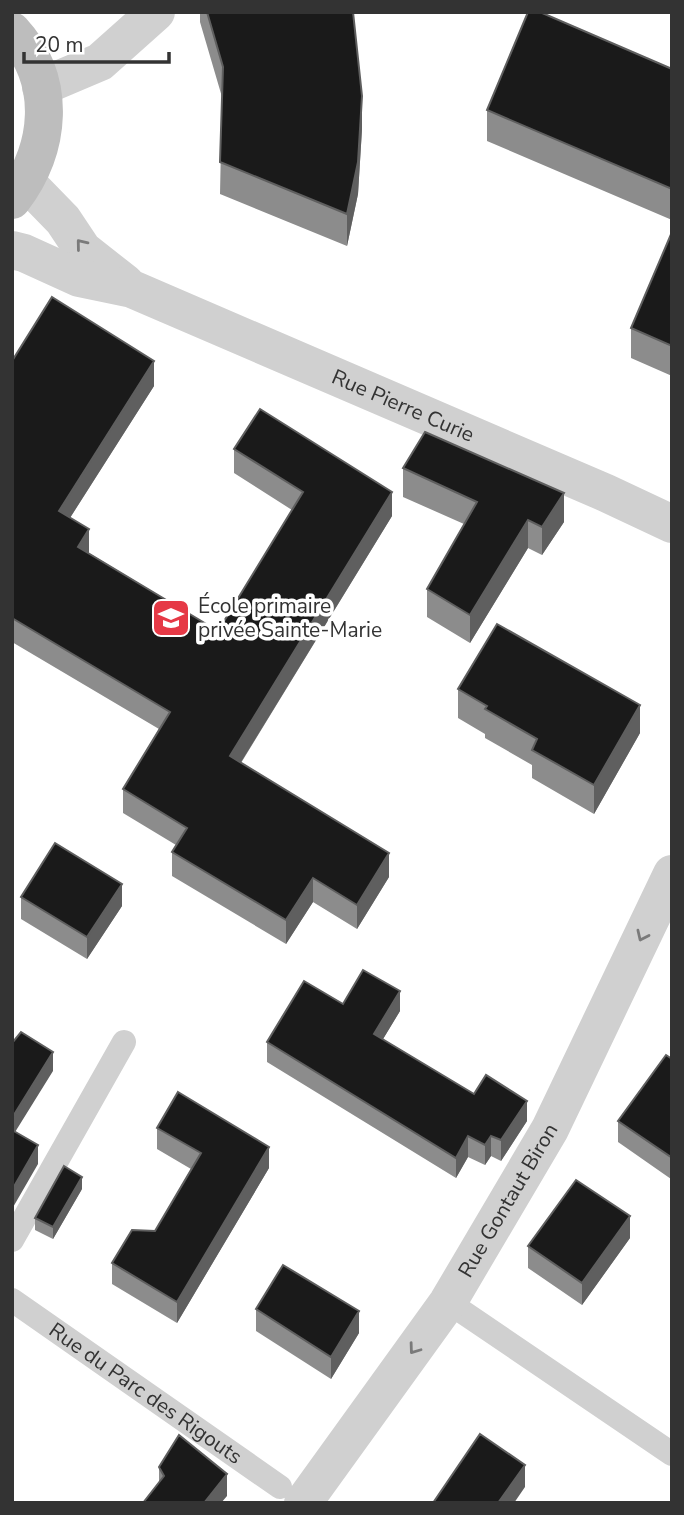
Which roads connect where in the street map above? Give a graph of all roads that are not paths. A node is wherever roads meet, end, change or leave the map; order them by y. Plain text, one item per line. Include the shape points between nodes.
1 (156, 12) edge
2 (12, 31) edge
3 (41, 87) junction
4 (19, 191) edge
5 (12, 250) edge
6 (132, 289) junction
7 (672, 524) edge
8 (672, 874) edge
9 (124, 1042) dead end
10 (12, 1240) edge
11 (12, 1300) edge
12 (448, 1302) junction
13 (672, 1454) edge
14 (292, 1495) edge

1 - 3 street via 100,62
2 - 3 main road via 32,59
3 - 4 main road via 43,136 37,160
6 -> 4 street, Rue Pierre Curie via 83,250 63,220
5 - 6 street, Rue Pierre Curie via 79,278
6 - 7 street, Rue Pierre Curie
8 -> 12 street, Rue Gontaut Biron via 550,1129
9 - 10 lane
11 - 14 lane, Rue du Parc des Rigouts
12 - 13 lane
12 -> 14 street, Rue Gontaut Biron

